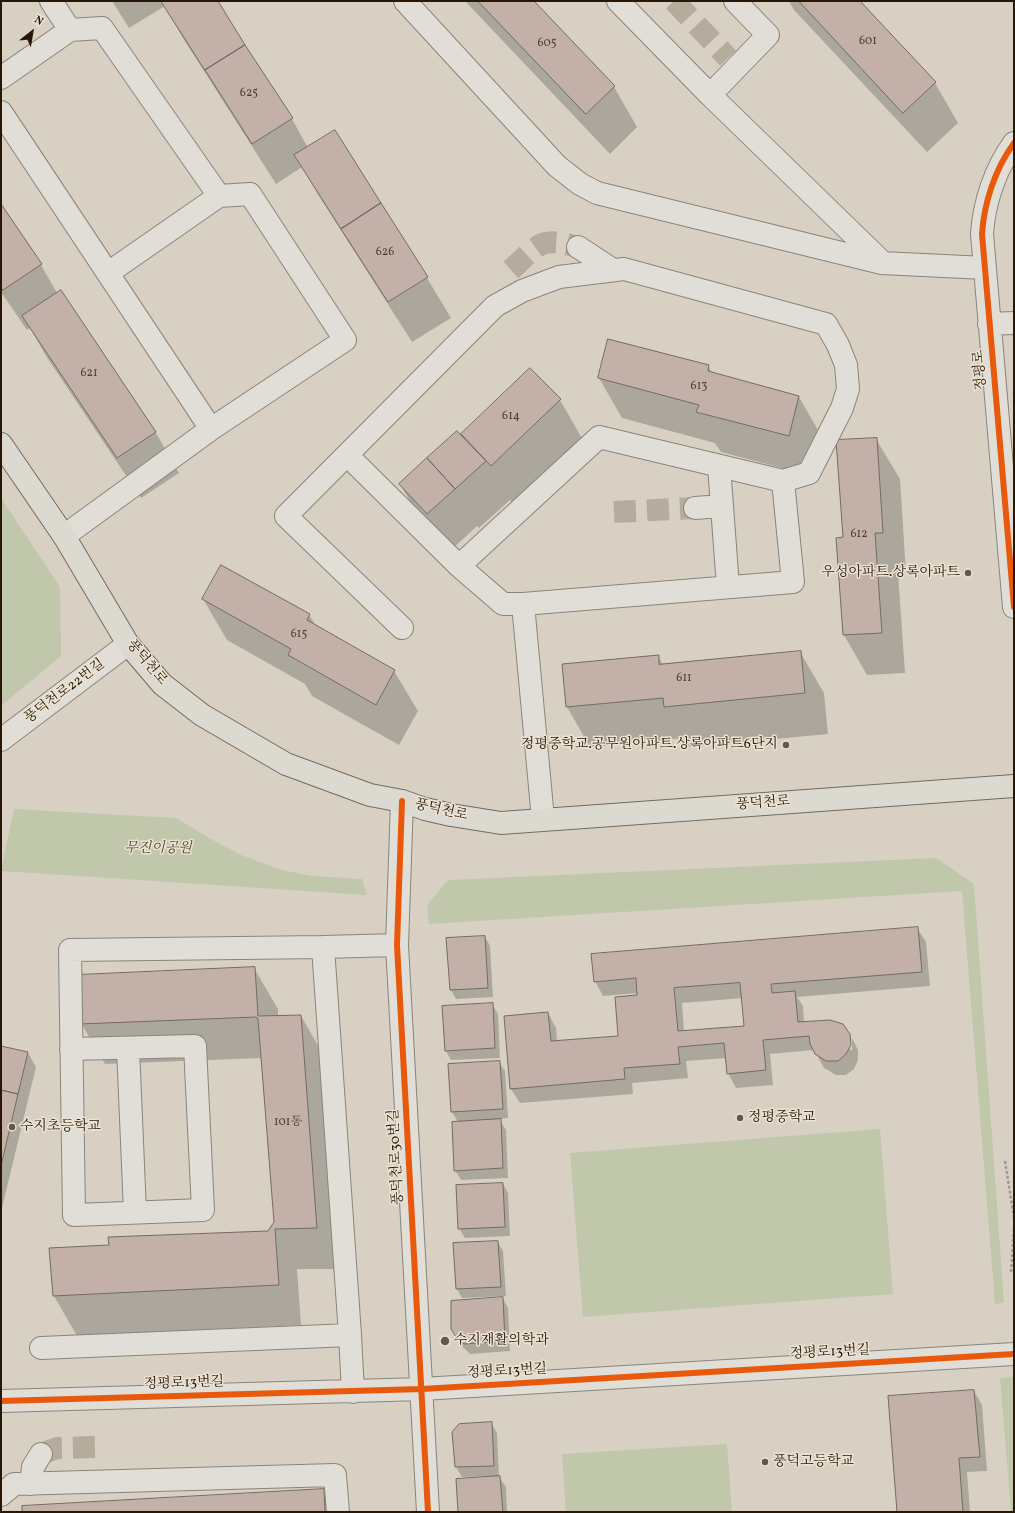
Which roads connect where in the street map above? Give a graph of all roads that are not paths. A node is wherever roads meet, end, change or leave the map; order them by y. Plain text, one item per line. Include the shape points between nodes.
1 (51, 1) edge
2 (405, 1) edge
3 (618, 1) edge
4 (735, 1) edge
5 (70, 30) junction
6 (1, 78) edge
7 (710, 95) junction
8 (1, 112) edge
9 (1014, 143) edge
10 (219, 196) junction
11 (578, 247) tunnel mouth
12 (882, 263) junction
13 (985, 268) junction
14 (613, 270) junction
15 (108, 273) junction
16 (1014, 323) edge
17 (989, 324) junction
18 (211, 429) junction
19 (1, 444) edge
20 (347, 455) junction
21 (719, 466) junction
22 (783, 481) junction
23 (722, 506) junction
24 (696, 508) tunnel mouth
25 (64, 536) junction
26 (459, 566) junction
27 (728, 587) junction
28 (1014, 600) edge
29 (523, 604) junction
30 (1014, 607) edge
31 (402, 628) dead end
32 (128, 644) junction
33 (1, 740) edge
34 (1014, 786) edge
35 (402, 801) junction
36 (544, 819) junction
37 (397, 945) junction
38 (323, 947) junction
39 (128, 1048) junction
40 (72, 1049) junction
41 (136, 1212) junction
42 (350, 1335) junction
43 (41, 1348) dead end
44 (1014, 1354) edge
45 (422, 1389) junction
46 (353, 1392) junction
47 (1, 1401) edge
48 (41, 1454) dead end
49 (31, 1484) junction
50 (1, 1495) edge
51 (338, 1512) edge
52 (428, 1512) edge

1 - 5 street
2 - 12 street via 543,152 580,184 597,192
3 - 7 street
4 - 7 street via 768,35 733,62
5 - 6 street
5 - 10 street via 102,28
7 - 12 street
8 - 15 street
9 - 13 street, 정평로 via 998,170 984,215 982,234
10 - 15 street
10 - 18 street via 250,194 345,340
11 - 14 street
12 - 13 street
13 - 17 street, 정평로
14 - 20 street via 559,277 522,291 495,306
14 - 22 street via 624,269 826,324 846,365 848,389 842,408 809,473
15 - 18 street
16 - 17 street
17 - 28 street, 정평로
18 - 25 street
19 - 25 main road, 풍덕천로
20 - 26 street
20 - 31 street via 286,516
21 - 22 street
21 - 23 street
21 - 26 street via 599,437
22 - 27 street via 793,582
23 - 24 street
23 - 27 street
25 - 32 main road, 풍덕천로
26 - 29 street via 503,604
27 - 29 street
28 - 30 street, 정평로
29 - 36 street
32 - 33 street, 풍덕천로22번길
32 - 35 main road, 풍덕천로 via 162,684 202,716 286,764 370,795
34 - 36 main road, 풍덕천로
35 - 36 main road, 풍덕천로 via 451,815 501,823
35 - 37 street, 풍덕천로30번길
37 - 38 street
37 - 45 street, 풍덕천로30번길
38 - 40 street via 70,950
38 - 42 street
39 - 40 street
39 - 41 street
39 - 41 street via 195,1046 203,1210
40 - 41 street via 74,1215
42 - 43 street
42 - 46 street
44 - 45 street, 정평로13번길
45 - 46 street, 정평로13번길
45 - 52 street, 풍덕천로30번길
46 - 47 street, 정평로13번길
48 - 49 street via 33,1467
49 - 50 street via 14,1484
49 - 51 street via 335,1475

